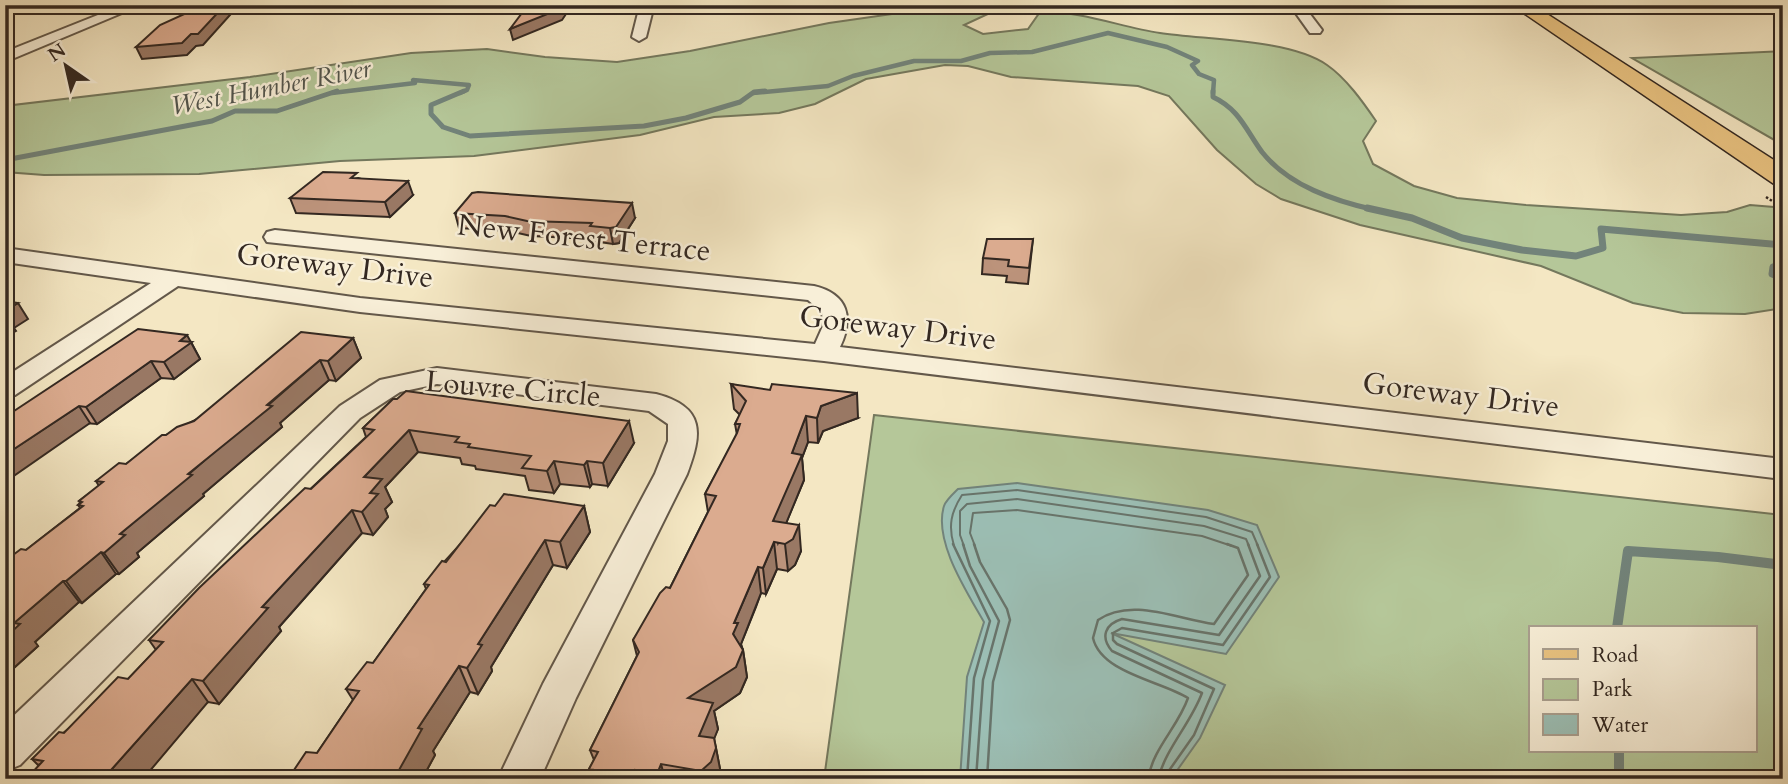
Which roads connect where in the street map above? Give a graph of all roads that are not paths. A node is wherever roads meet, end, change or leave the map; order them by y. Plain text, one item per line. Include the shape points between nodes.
1 (135, 5) edge
2 (647, 5) edge
3 (1296, 5) edge
4 (1521, 5) edge
5 (1315, 30) dead end
6 (639, 37) dead end
7 (5, 57) edge
8 (1783, 178) edge
9 (275, 237) dead end
10 (5, 255) edge
11 (173, 279) junction
12 (824, 352) junction
13 (5, 388) edge
14 (1783, 469) edge
15 (5, 752) edge
16 (519, 779) edge

1 - 7 street
2 - 6 street
3 - 5 street
4 - 8 main road
9 - 12 street, New Forest Terrace via 814,293 835,310 837,320
10 - 11 street, Goreway Drive
11 - 12 street, Goreway Drive via 360,305
11 - 13 street
12 - 14 street, Goreway Drive
15 - 16 street, Louvre Circle via 350,412 381,388 437,376 656,403 675,412 684,423 684,439 671,474

